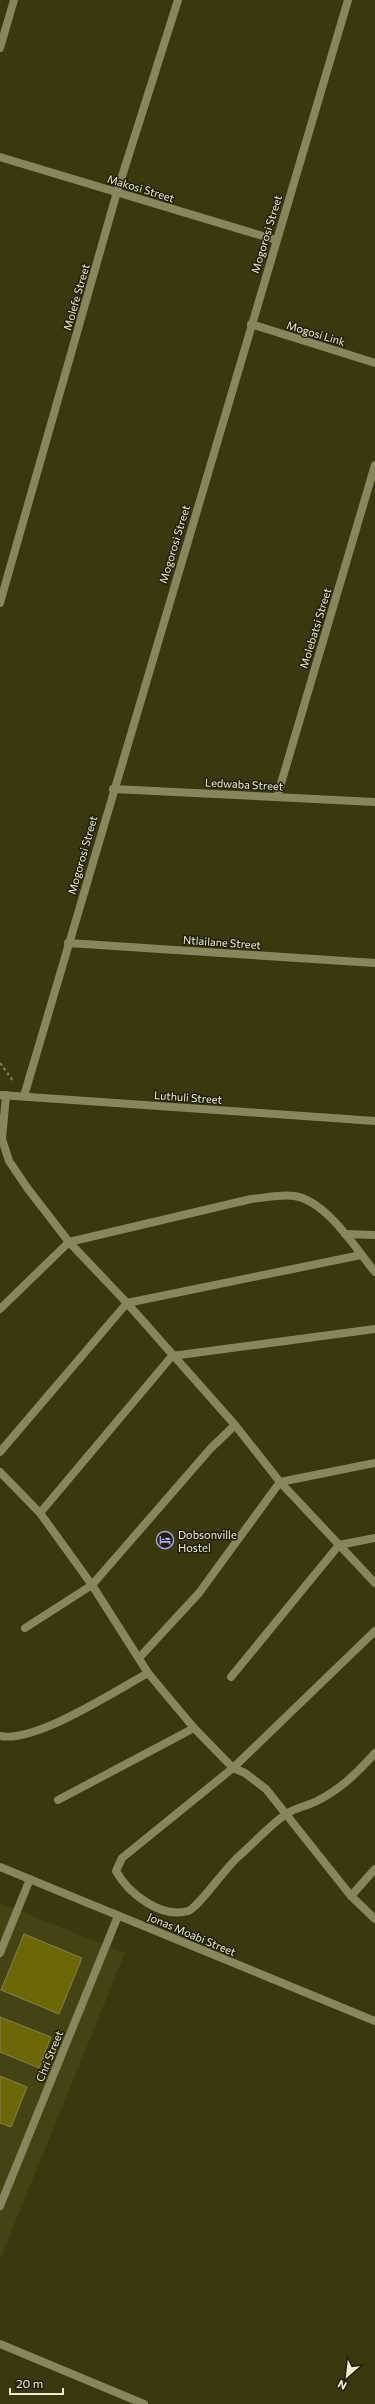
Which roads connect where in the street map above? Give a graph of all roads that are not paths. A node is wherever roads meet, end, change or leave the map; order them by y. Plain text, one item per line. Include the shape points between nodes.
1 (14, 0) edge
2 (178, 0) edge
3 (348, 0) edge
4 (0, 48) edge
5 (0, 157) edge
6 (117, 192) junction
7 (276, 240) junction
8 (251, 324) junction
9 (375, 363) edge
10 (375, 465) edge
11 (0, 602) edge
12 (113, 789) junction
13 (277, 797) junction
14 (375, 802) edge
15 (68, 943) junction
16 (375, 963) edge
17 (3, 1095) edge
18 (24, 1096) junction
19 (1, 1115) edge
20 (375, 1121) edge
21 (345, 1234) junction
22 (375, 1235) edge
23 (69, 1242) junction
24 (361, 1254) junction
25 (375, 1272) edge
26 (127, 1304) junction
27 (0, 1309) edge
28 (375, 1329) edge
29 (172, 1356) junction
30 (234, 1425) junction
31 (0, 1452) edge
32 (375, 1463) edge
33 (0, 1472) edge
34 (280, 1482) junction
35 (40, 1513) junction
36 (375, 1538) edge
37 (339, 1545) junction
38 (375, 1583) edge
39 (92, 1586) junction
40 (25, 1628) dead end
41 (375, 1631) edge
42 (139, 1658) junction
43 (148, 1673) junction
44 (231, 1677) dead end
45 (194, 1728) junction
46 (0, 1736) edge
47 (375, 1753) edge
48 (233, 1768) junction
49 (58, 1800) dead end
50 (287, 1813) junction
51 (0, 1867) edge
52 (375, 1869) edge
53 (30, 1879) junction
54 (351, 1896) junction
55 (118, 1916) junction
56 (375, 1919) edge
57 (0, 1953) edge
58 (375, 2021) edge
59 (0, 2206) edge
60 (0, 2344) edge
61 (144, 2404) edge

1 - 4 street
2 - 6 street, Molefe Street
3 - 7 street, Mogorosi Street
5 - 6 street, Makosi Street
6 - 7 street, Makosi Street
6 - 11 street, Molefe Street
7 - 8 street, Mogorosi Street
8 - 9 street, Mogosi Link
8 - 12 street, Mogorosi Street
10 - 13 street, Molebatsi Street
12 - 13 street, Ledwaba Street
12 - 15 street, Mogorosi Street
13 - 14 street, Ledwaba Street
15 - 16 street, Ntlailane Street
15 - 18 street, Mogorosi Street
17 - 18 street, Luthuli Street
17 - 19 street
18 - 20 street, Luthuli Street
19 - 23 street via 2,1139 9,1161
21 - 22 street
21 - 23 street via 322,1210 308,1201 295,1196 279,1196 251,1199
21 - 24 street
23 - 26 street
23 - 27 street
24 - 25 street
24 - 26 street
26 - 29 street
26 - 31 street
28 - 29 street
29 - 30 street
29 - 35 street
30 - 34 street
30 - 39 street
32 - 34 street
33 - 35 street
34 - 37 street
34 - 42 street via 199,1593
35 - 39 street
36 - 37 street
37 - 38 street
37 - 44 street
39 - 40 street
39 - 42 street
41 - 48 street
42 - 43 street
43 - 45 street
43 - 46 street via 45,1728 26,1734
45 - 48 street
45 - 49 street
47 - 50 street via 342,1788
48 - 50 street via 254,1779
48 - 50 street via 118,1863 116,1871 120,1878 146,1902 169,1913 189,1911 227,1867
50 - 54 street
51 - 53 street, Jonas Moabi Street
52 - 54 street
53 - 55 street, Jonas Moabi Street
53 - 57 street
54 - 56 street
55 - 58 street, Jonas Moabi Street
55 - 59 street, Chri Street
60 - 61 street

